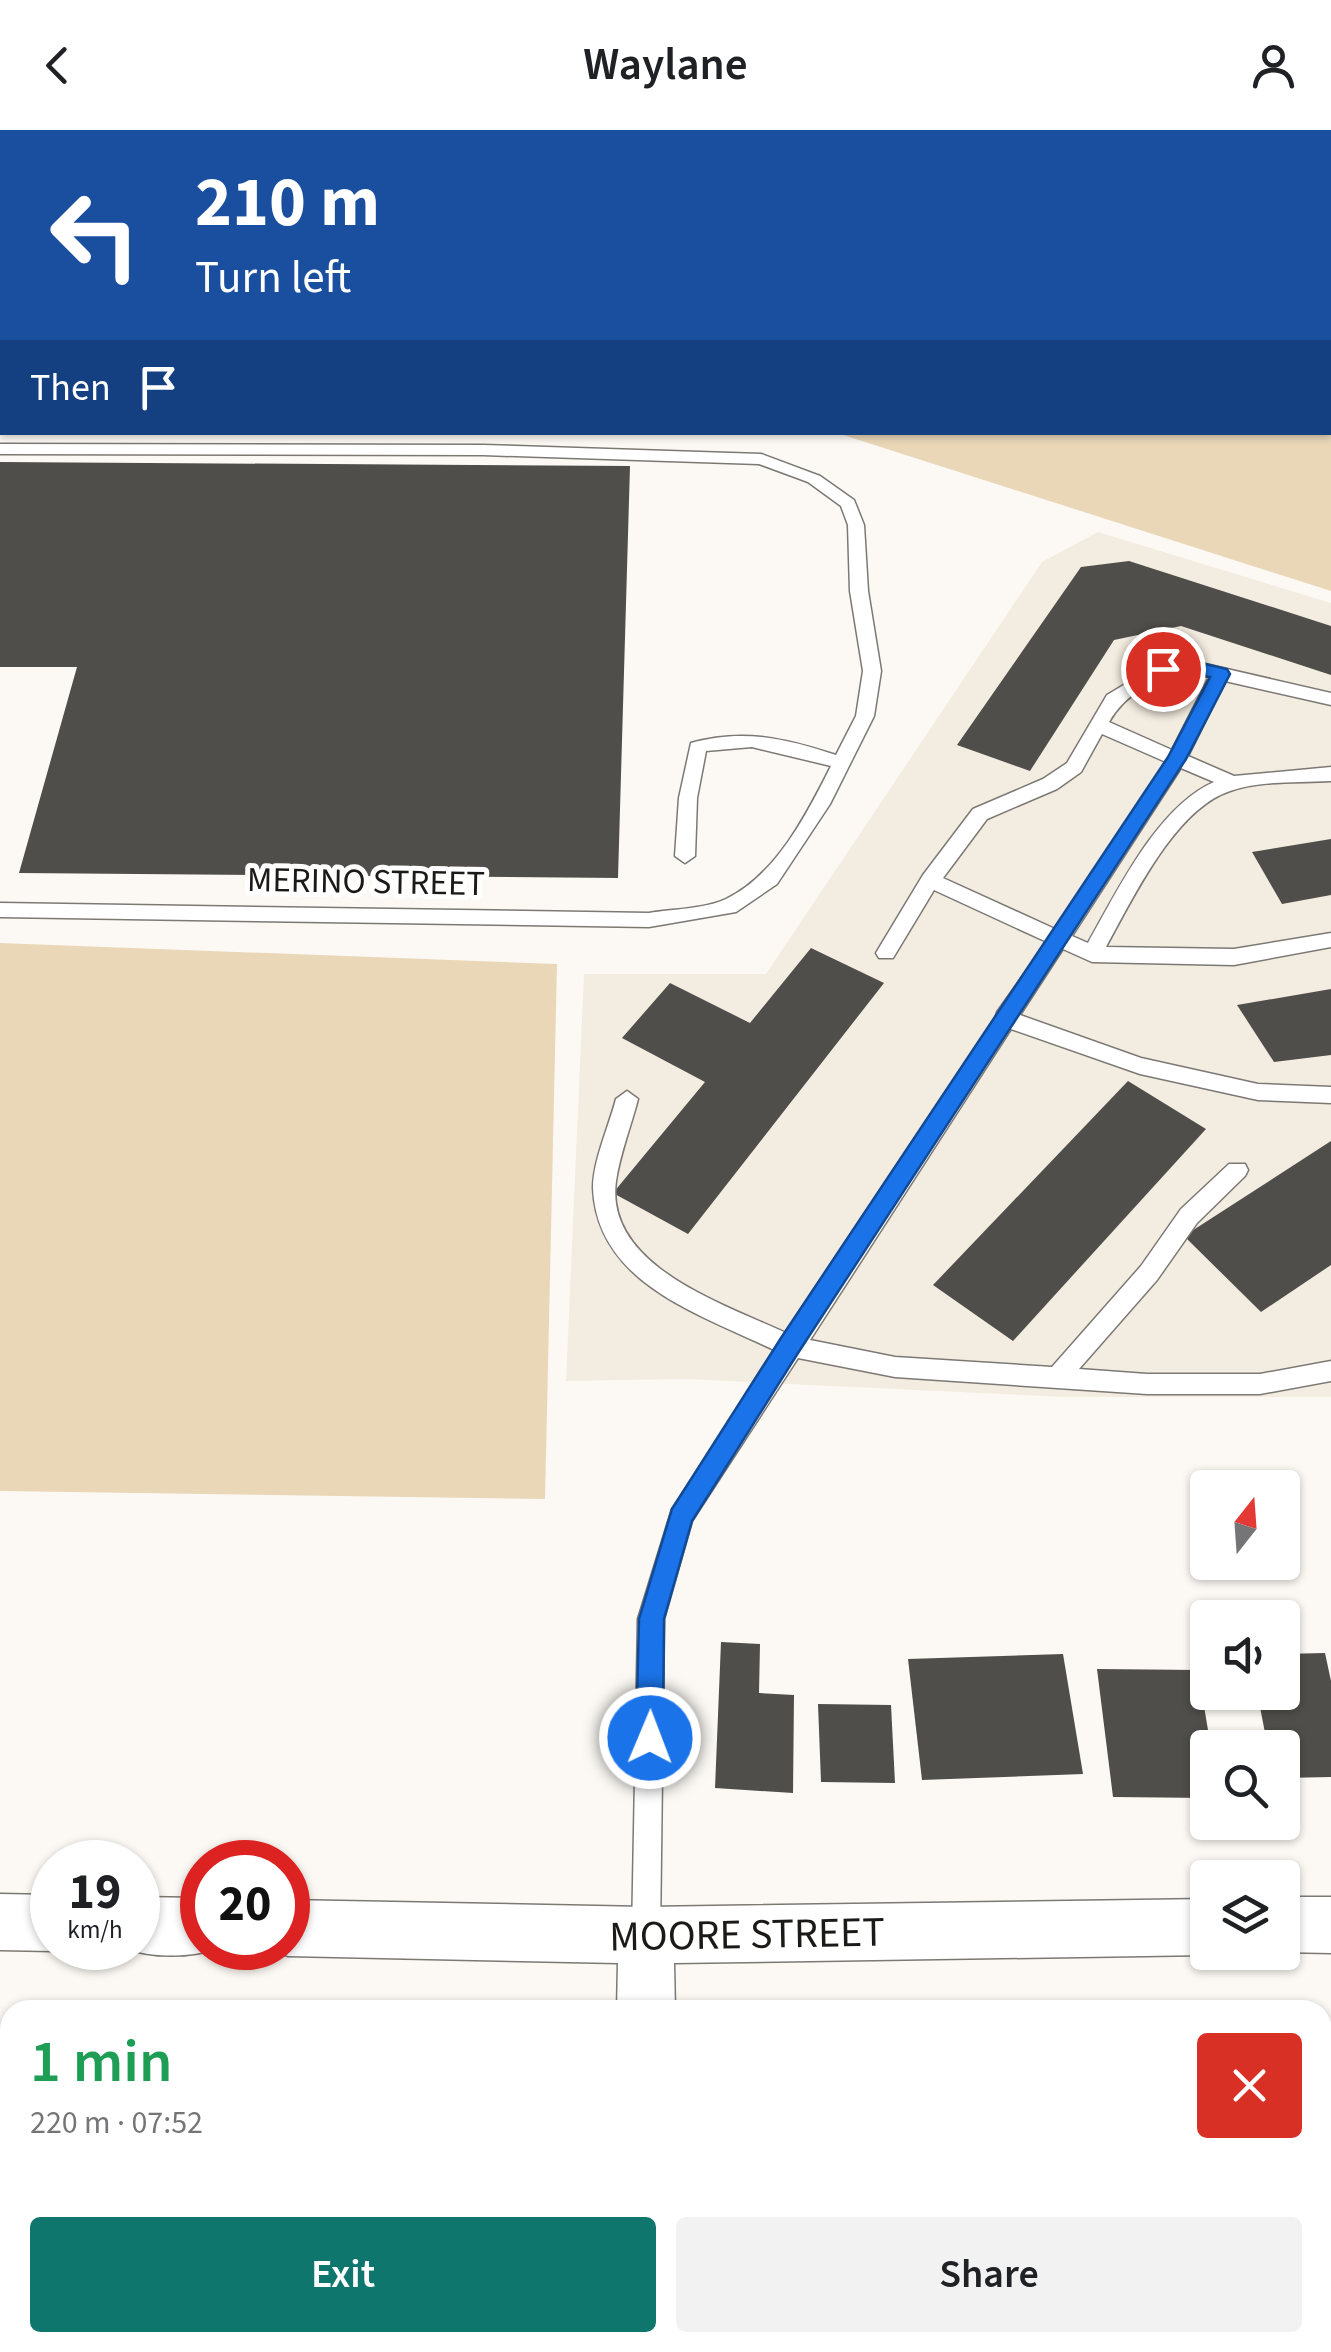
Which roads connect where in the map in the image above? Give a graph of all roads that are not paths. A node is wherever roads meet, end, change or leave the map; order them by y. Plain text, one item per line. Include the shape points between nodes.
1 (0, 448) edge
2 (1220, 674) junction
3 (1331, 699) edge
4 (1099, 725) junction
5 (1177, 759) junction
6 (842, 763) junction
7 (1331, 774) edge
8 (1232, 783) junction
9 (685, 856) dead end
10 (930, 880) junction
11 (0, 910) edge
12 (1056, 938) junction
13 (1331, 940) edge
14 (886, 953) dead end
15 (1092, 954) junction
16 (1004, 1018) junction
17 (1331, 1095) edge
18 (627, 1099) dead end
19 (1237, 1170) dead end
20 (789, 1346) junction
21 (1331, 1370) edge
22 (1056, 1378) junction
23 (0, 1922) edge
24 (30, 1923) edge
25 (1331, 1924) edge
26 (1300, 1925) edge
27 (1190, 1926) edge
28 (310, 1928) edge
29 (646, 1936) junction
30 (646, 2000) edge

1 - 6 lane via 699,456 760,459 814,478 848,504 856,524 858,591 872,670 864,716
2 - 3 lane
2 - 4 lane via 1188,666 1163,669 1114,699
2 - 5 lane
4 - 5 lane
4 - 10 lane via 1074,767 980,814
5 - 8 lane
5 - 12 lane
6 - 9 lane via 749,740 698,748
6 - 11 lane, MERINO STREET via 770,879 729,908 650,920
7 - 8 lane
8 - 15 lane via 1194,802 1130,886
10 - 12 lane
10 - 14 lane
12 - 15 lane
12 - 16 lane
13 - 15 lane via 1234,958
16 - 17 lane via 1140,1066 1258,1092
16 - 20 lane
18 - 20 lane via 604,1184 610,1224 624,1250 662,1284
19 - 22 lane via 1189,1216 1149,1274
20 - 22 lane via 895,1367
20 - 29 lane via 680,1517 652,1619
21 - 22 lane via 1260,1384
23 - 24 street
25 - 26 street
27 - 29 street, MOORE STREET
28 - 29 street, MOORE STREET
29 - 30 street

